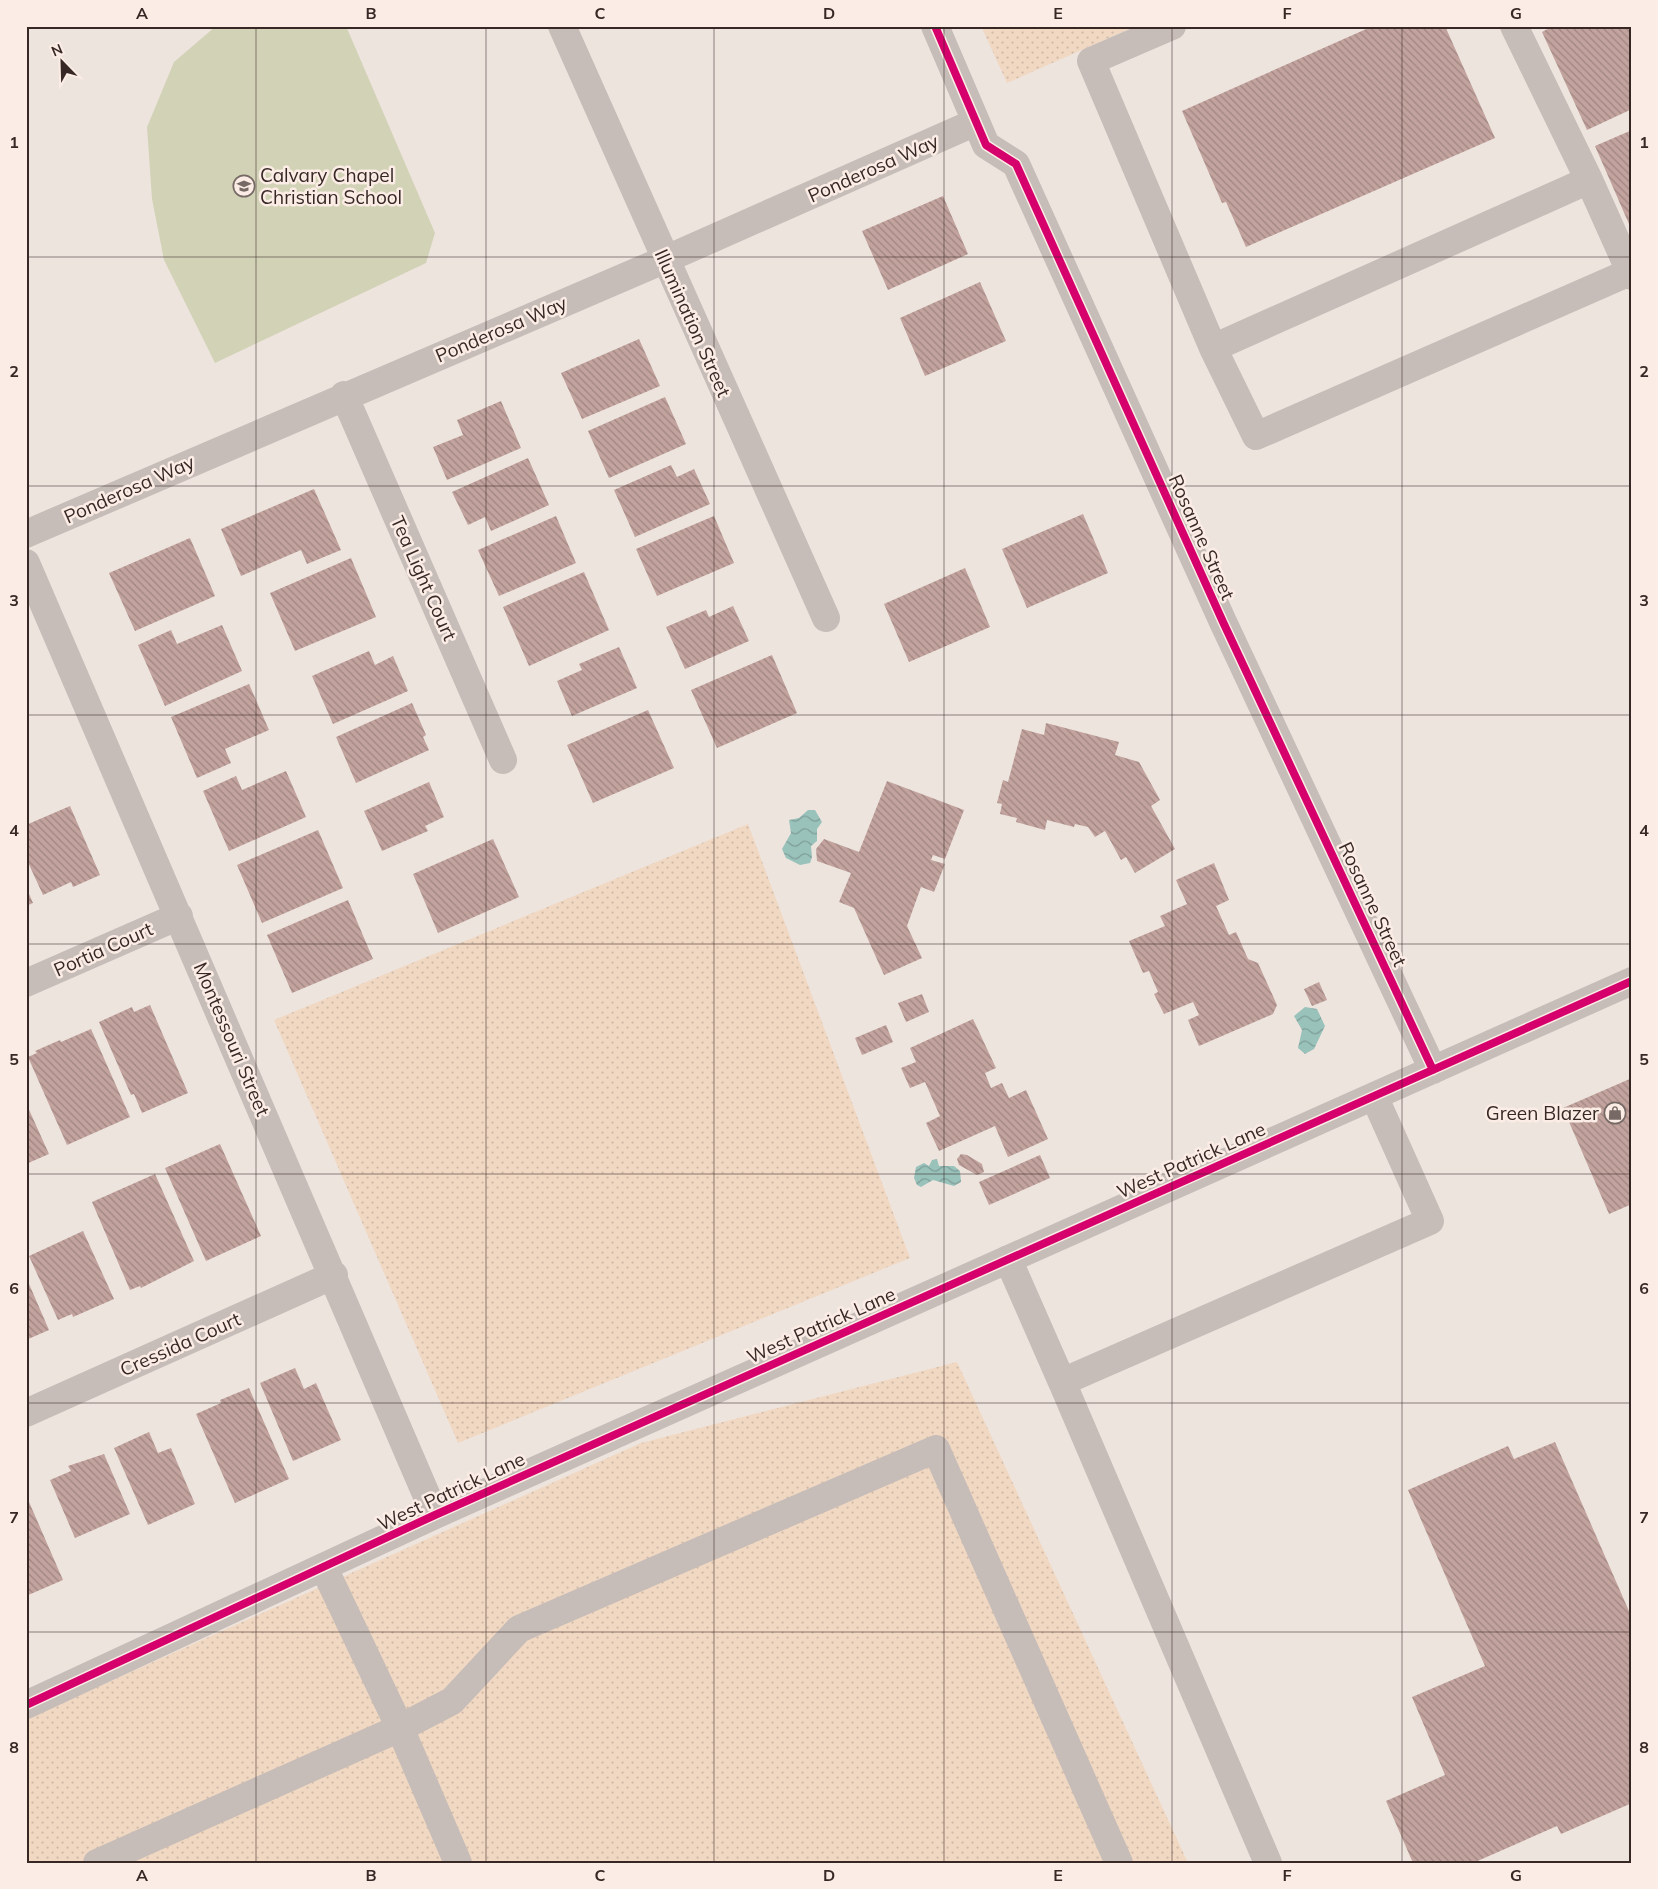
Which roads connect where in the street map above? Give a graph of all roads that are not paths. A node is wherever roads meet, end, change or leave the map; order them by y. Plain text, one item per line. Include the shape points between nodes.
1 (562, 26) edge
2 (935, 26) edge
3 (1172, 26) edge
4 (1514, 26) edge
5 (976, 122) junction
6 (1589, 180) junction
7 (664, 260) junction
8 (1631, 274) edge
9 (1213, 348) junction
10 (344, 396) junction
11 (26, 534) edge
12 (26, 563) edge
13 (826, 618) dead end
14 (503, 760) dead end
15 (179, 916) junction
16 (1632, 981) edge
17 (26, 983) edge
18 (1433, 1070) junction
19 (1374, 1096) junction
20 (1008, 1259) junction
21 (334, 1275) junction
22 (1062, 1382) junction
23 (26, 1413) edge
24 (436, 1515) junction
25 (324, 1568) junction
26 (26, 1705) edge
27 (400, 1728) junction
28 (97, 1863) edge
29 (458, 1863) edge
30 (1119, 1863) edge
31 (1268, 1863) edge

1 - 7 street, Illumination Street
2 - 5 street, Rosanne Street
3 - 9 street via 1091,61
4 - 6 street
5 - 7 street, Ponderosa Way
5 - 18 street, Rosanne Street via 986,144 1016,164 1218,613
6 - 8 street
6 - 9 street
7 - 10 street, Ponderosa Way
7 - 13 street, Illumination Street
8 - 9 street via 1256,436
10 - 11 street, Ponderosa Way
10 - 14 street, Tea Light Court
12 - 15 street, Montessouri Street
15 - 17 street, Portia Court
15 - 21 street, Montessouri Street
16 - 18 street, West Patrick Lane
18 - 19 street, West Patrick Lane
19 - 20 street, West Patrick Lane
19 - 22 street via 1430,1222
20 - 22 street
20 - 24 street, West Patrick Lane
21 - 23 street, Cressida Court
21 - 24 street, Montessouri Street
22 - 31 street
24 - 25 street, West Patrick Lane
25 - 26 street, West Patrick Lane
25 - 27 street
27 - 28 street
27 - 29 street
27 - 30 street via 452,1701 519,1629 936,1449

